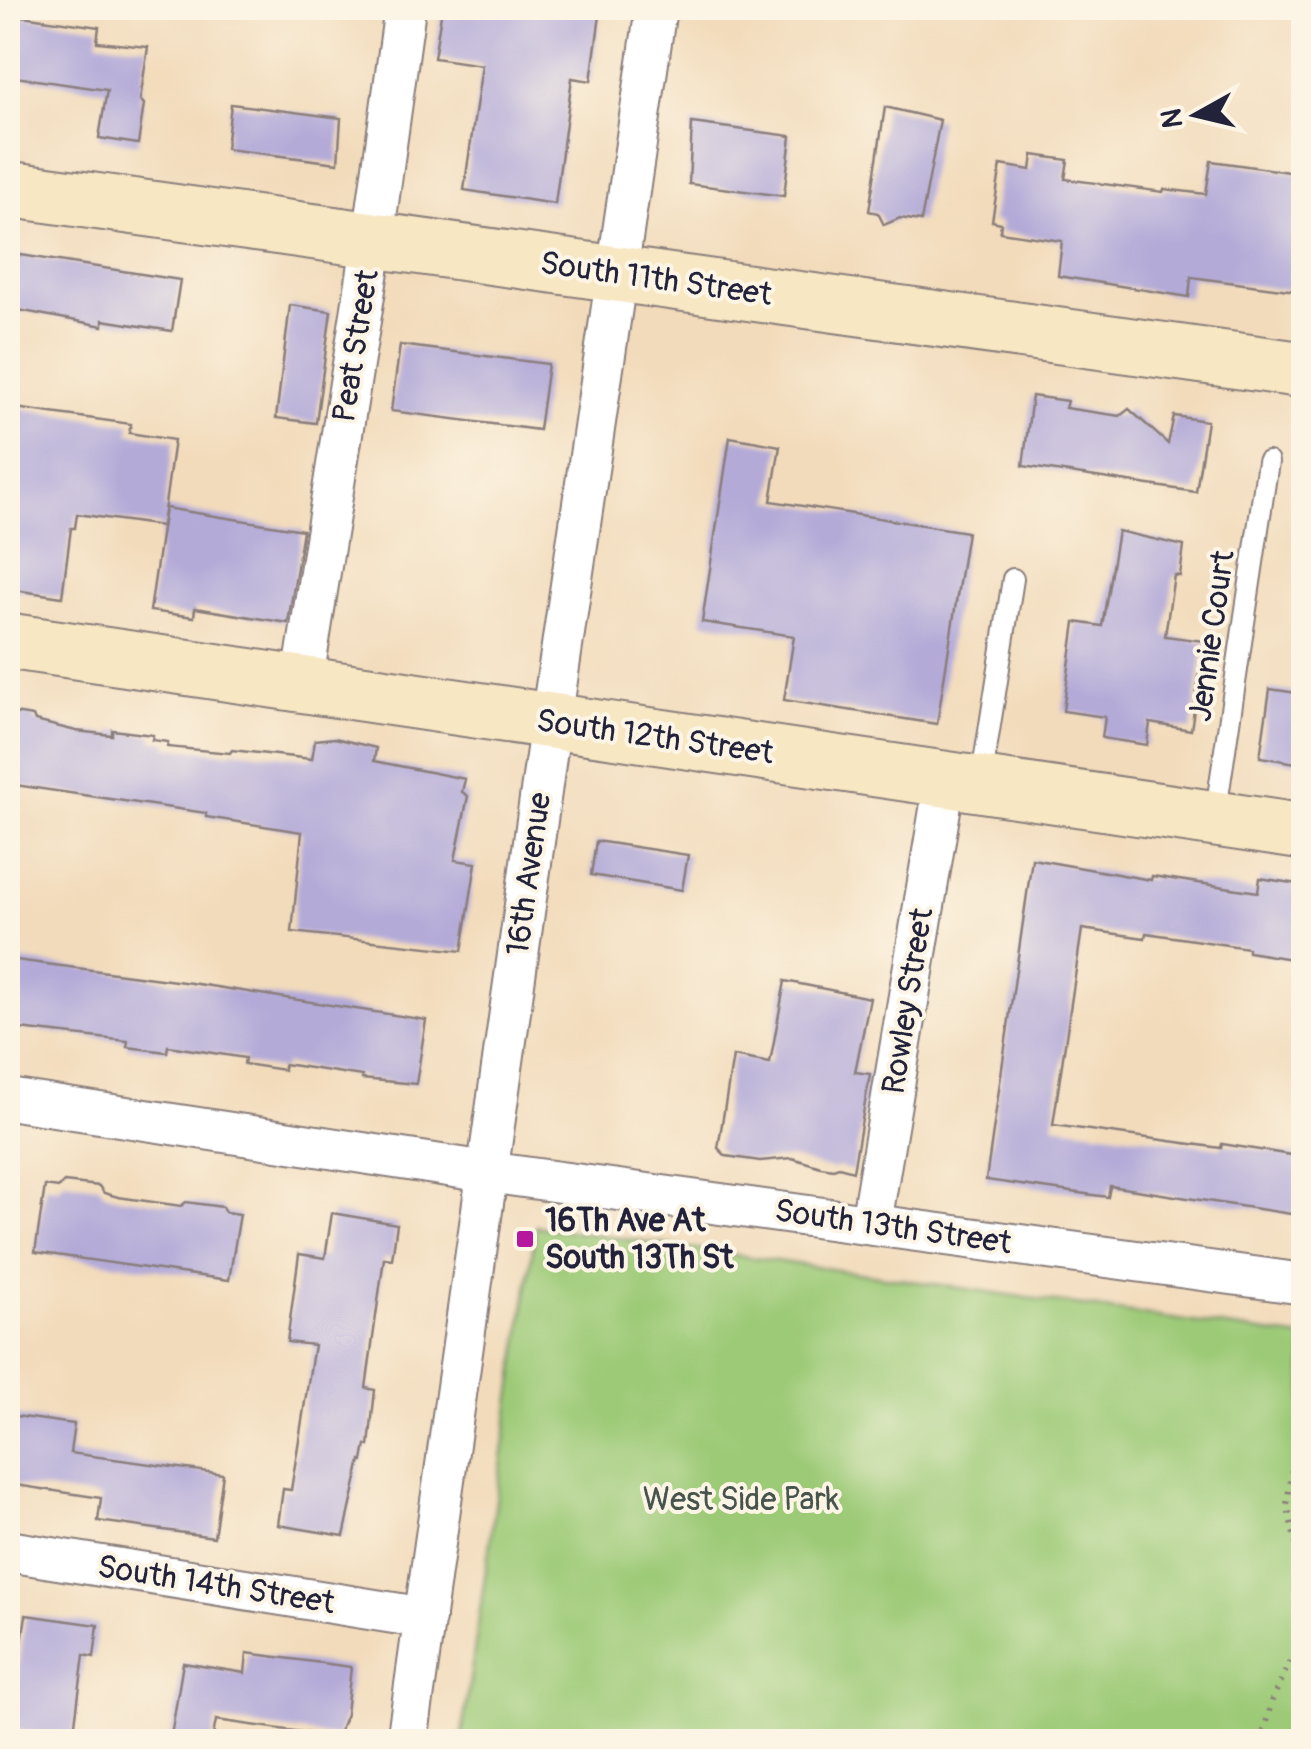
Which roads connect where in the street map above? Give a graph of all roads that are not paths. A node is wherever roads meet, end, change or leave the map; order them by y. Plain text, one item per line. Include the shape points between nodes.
1 (406, 8) edge
2 (656, 8) edge
3 (8, 189) edge
4 (373, 240) junction
5 (616, 274) junction
6 (1304, 370) edge
7 (1268, 462) dead end
8 (1013, 579) dead end
9 (8, 641) edge
10 (302, 684) junction
11 (551, 721) junction
12 (963, 782) junction
13 (1215, 818) junction
14 (1304, 832) edge
15 (8, 1099) edge
16 (487, 1172) junction
17 (871, 1223) junction
18 (1304, 1284) edge
19 (8, 1551) edge
20 (424, 1618) junction
21 (407, 1742) edge

1 - 4 street, Peat Street
2 - 5 street, 16th Avenue
3 - 4 street, South 11th Street
4 - 5 street, South 11th Street
4 - 10 street, Peat Street
5 - 6 street, South 11th Street
5 - 11 street, 16th Avenue
7 - 13 lane, Jennie Court
8 - 12 lane
9 - 10 street, South 12th Street
10 - 11 street, South 12th Street
11 - 12 street, South 12th Street
11 - 16 street, 16th Avenue
12 - 13 street, South 12th Street
12 - 17 street, Rowley Street
13 - 14 street, South 12th Street
15 - 16 street, South 13th Street
16 - 17 street, South 13th Street
16 - 20 street, 16th Avenue
17 - 18 street, South 13th Street
19 - 20 street, South 14th Street
20 - 21 street, 16th Avenue

